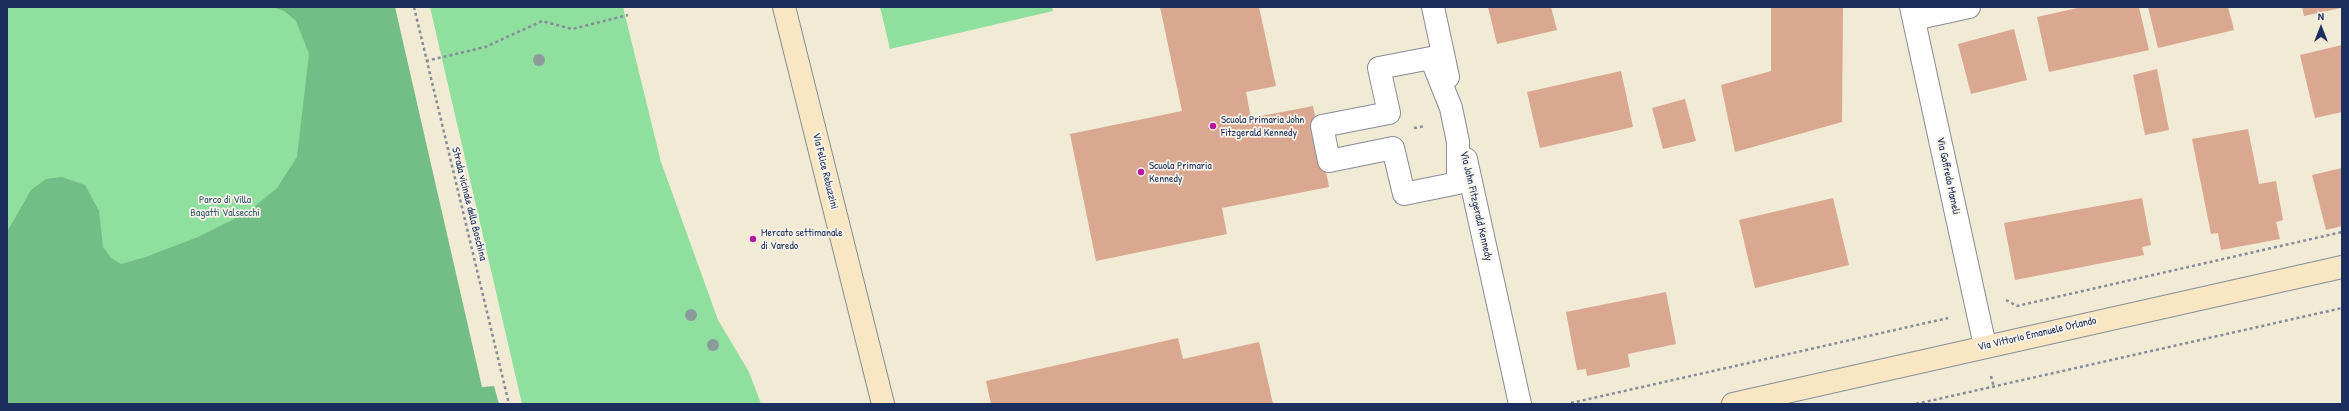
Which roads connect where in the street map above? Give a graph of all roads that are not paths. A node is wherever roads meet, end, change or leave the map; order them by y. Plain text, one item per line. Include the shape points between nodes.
1 (784, 7) edge
2 (1433, 7) edge
3 (1969, 7) edge
4 (1912, 13) edge
5 (1329, 161) joint
6 (2342, 266) edge
7 (1985, 346) junction
8 (883, 404) edge
9 (1520, 404) edge
10 (1733, 404) edge

1 - 8 street, Via Felice Rebuzzini
2 - 9 street, Via John Fitzgerald Kennedy
3 - 4 street
4 - 7 street, Via Goffredo Mameli
5 - 5 street via 1394,148 1404,194 1458,183 1458,142 1451,108 1431,58 1379,68 1389,113 1322,126
6 - 7 street, Via Vittorio Emanuele Orlando
7 - 10 street, Via Vittorio Emanuele Orlando

